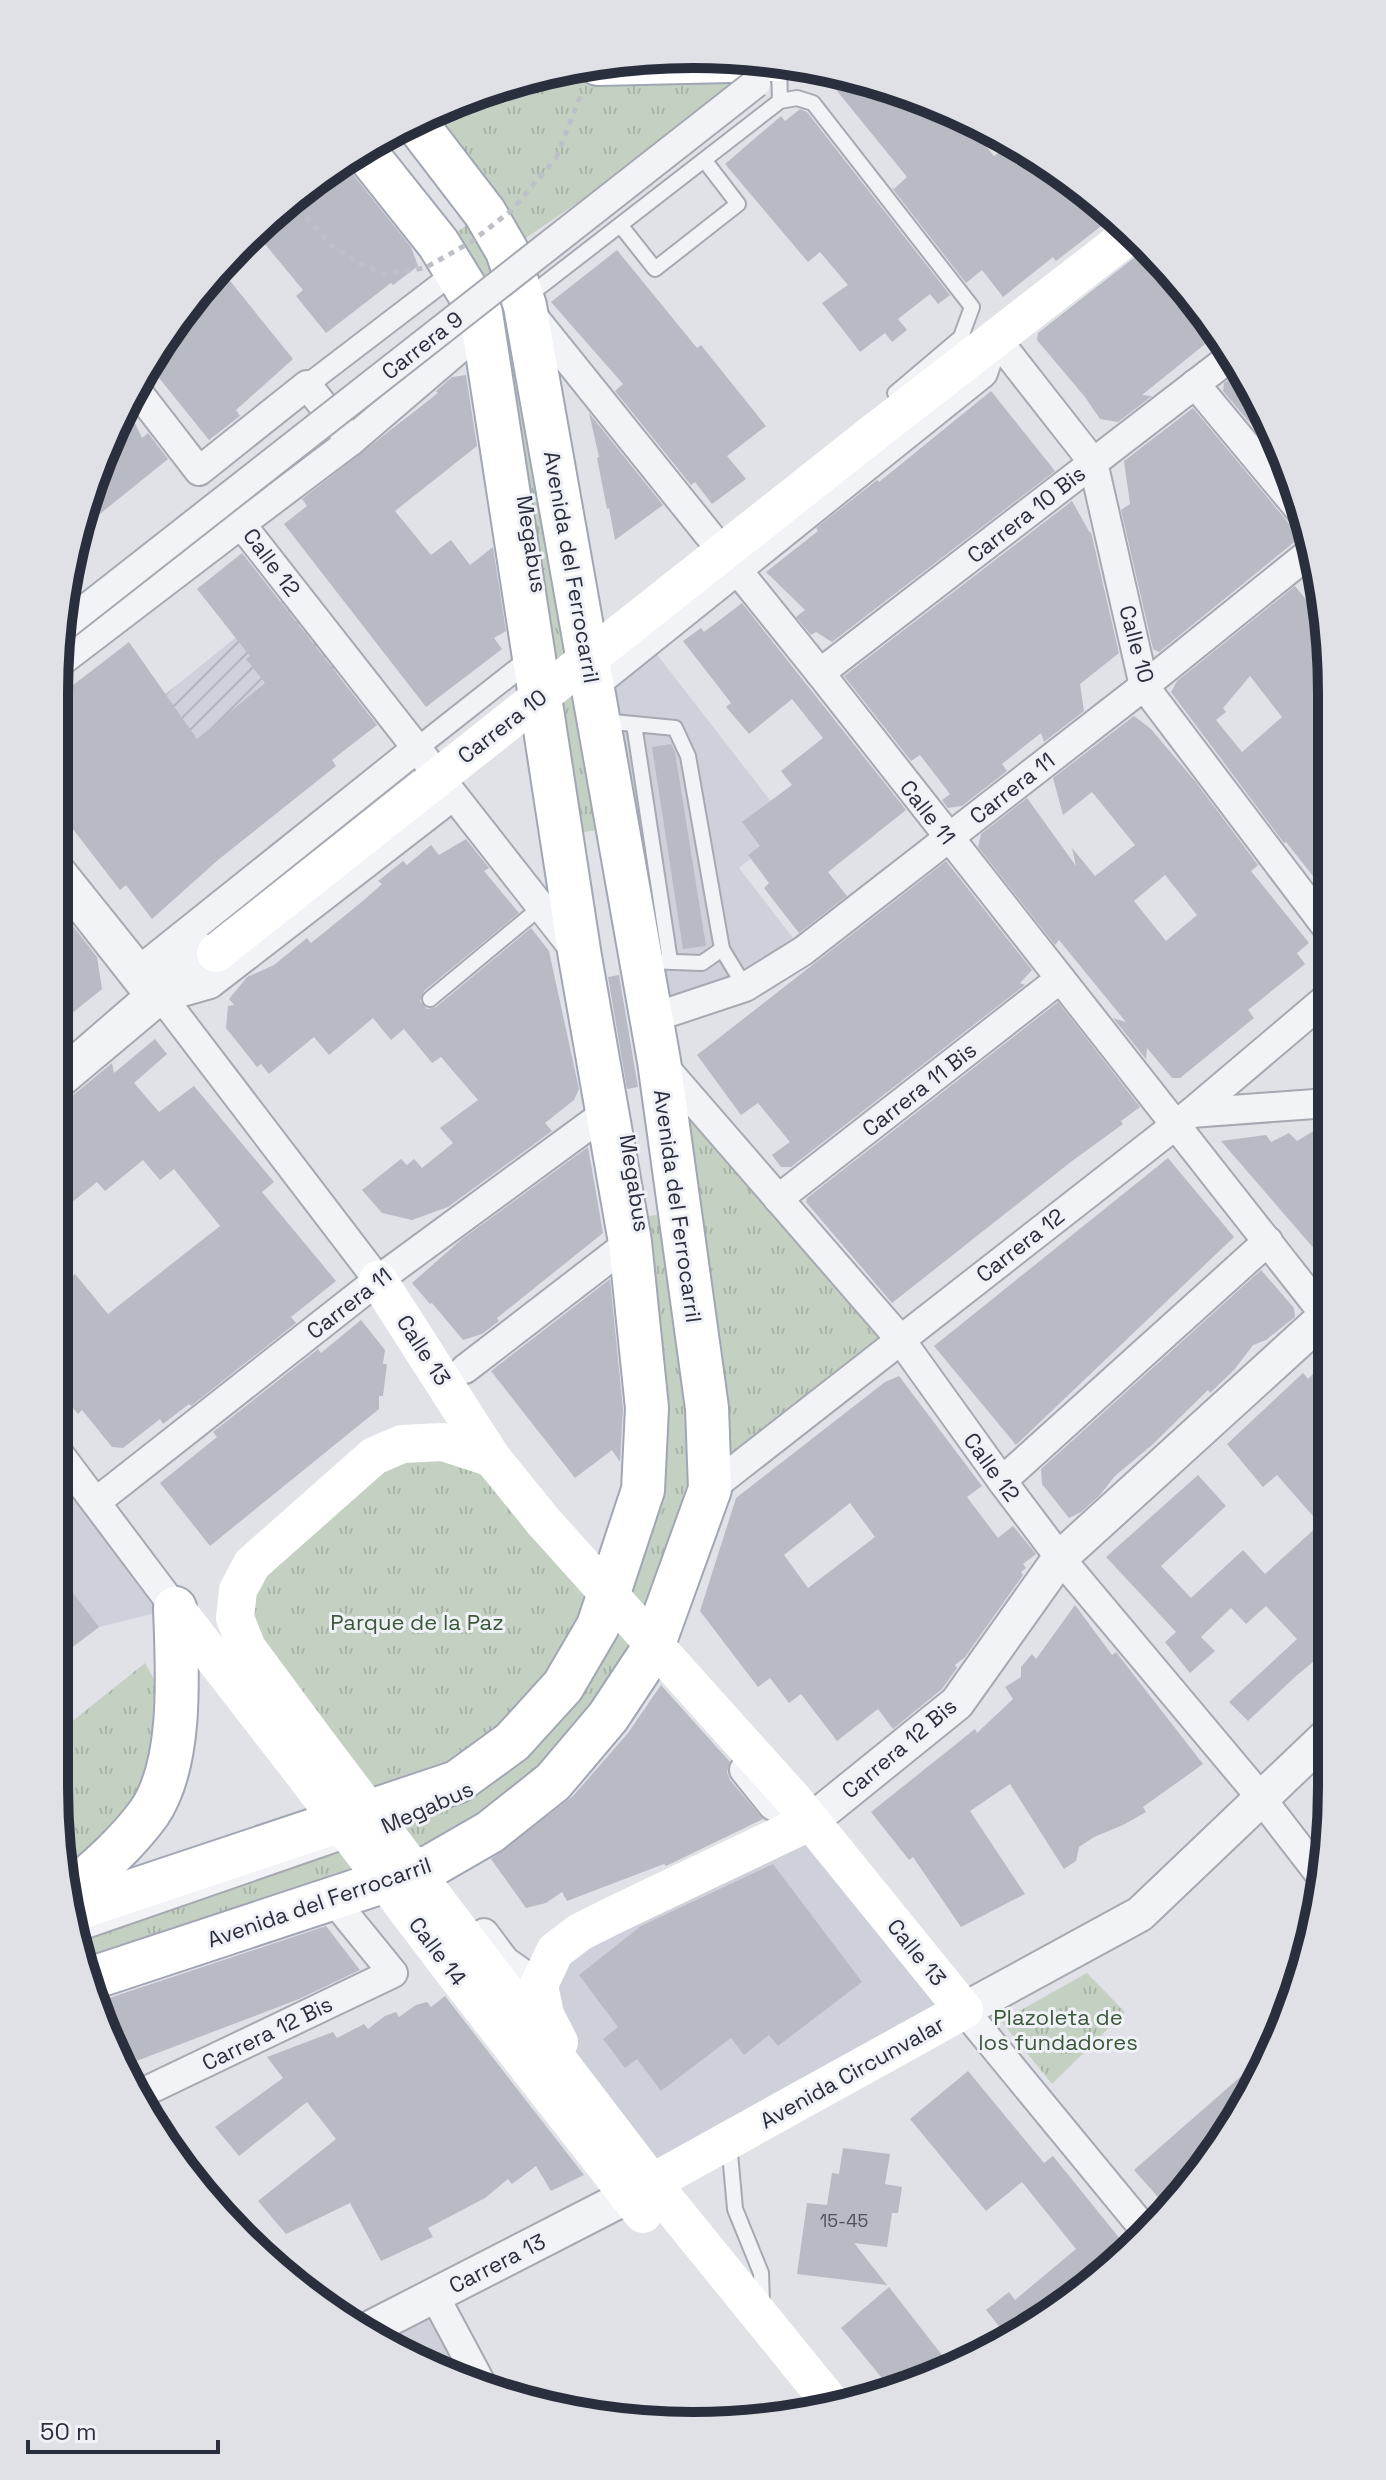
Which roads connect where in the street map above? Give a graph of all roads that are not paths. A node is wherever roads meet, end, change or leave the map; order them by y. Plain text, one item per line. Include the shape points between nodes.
1 (710, 68) edge
2 (643, 70) edge
3 (767, 72) edge
4 (775, 73) edge
5 (780, 101) junction
6 (421, 130) edge
7 (409, 136) edge
8 (383, 151) edge
9 (370, 158) edge
10 (705, 161) junction
11 (621, 226) junction
12 (1123, 240) edge
13 (464, 265) junction
14 (511, 310) junction
15 (995, 337) junction
16 (1223, 363) edge
17 (1195, 384) junction
18 (307, 385) junction
19 (142, 398) edge
20 (882, 415) junction
21 (351, 441) junction
22 (1093, 462) junction
23 (523, 486) dead end
24 (1285, 492) edge
25 (241, 524) junction
26 (1303, 558) edge
27 (737, 570) junction
28 (72, 619) edge
29 (69, 655) edge
30 (543, 666) junction
31 (820, 673) junction
32 (1144, 686) junction
33 (596, 709) junction
34 (416, 749) junction
35 (453, 796) junction
36 (948, 838) junction
37 (68, 880) edge
38 (68, 901) edge
39 (541, 907) junction
40 (1318, 916) edge
41 (210, 946) joint
42 (722, 949) junction
43 (580, 957) junction
44 (656, 961) junction
45 (1060, 979) junction
46 (149, 986) junction
47 (745, 987) junction
48 (430, 999) dead end
49 (1318, 1005) edge
50 (644, 1017) junction
51 (68, 1056) edge
52 (659, 1061) junction
53 (68, 1074) edge
54 (1318, 1104) edge
55 (607, 1112) junction
56 (1183, 1118) junction
57 (778, 1199) junction
58 (634, 1223) junction
59 (1268, 1241) junction
60 (378, 1280) junction
61 (1318, 1304) edge
62 (1318, 1325) edge
63 (900, 1339) junction
64 (465, 1369) dead end
65 (662, 1421) dead end
66 (492, 1458) junction
67 (68, 1465) edge
68 (1002, 1481) junction
69 (702, 1489) junction
70 (96, 1502) junction
71 (1060, 1558) junction
72 (629, 1592) dead end
73 (175, 1608) junction
74 (651, 1652) junction
75 (1318, 1745) edge
76 (309, 1757) junction
77 (1262, 1799) junction
78 (452, 1800) dead end
79 (802, 1809) junction
80 (481, 1819) dead end
81 (400, 1821) dead end
82 (424, 1860) junction
83 (1313, 1866) edge
84 (344, 1886) junction
85 (76, 1887) edge
86 (80, 1908) edge
87 (189, 1930) dead end
88 (85, 1932) edge
89 (465, 1962) junction
90 (93, 1963) edge
91 (97, 1976) edge
92 (539, 1985) junction
93 (964, 2010) junction
94 (147, 2091) edge
95 (589, 2101) junction
96 (729, 2141) junction
97 (640, 2189) junction
98 (1140, 2224) edge
99 (434, 2295) junction
100 (762, 2319) junction
101 (376, 2325) edge
102 (475, 2372) edge
103 (826, 2397) edge
104 (799, 2403) edge

1 - 2 main road
3 - 28 street, Carrera 9, bridge
4 - 5 lane
5 - 10 lane
5 - 20 lane via 797,98 813,103 972,307 961,337
6 - 14 main road, Avenida del Ferrocarril via 507,251
7 - 14 lane, Megabus via 474,220 505,275
8 - 13 lane, Megabus
9 - 13 main road, Avenida del Ferrocarril via 438,243
10 - 11 lane
10 - 11 lane via 738,204 655,269
11 - 14 lane
12 - 15 main road, Carrera 10
13 - 14 main road, Avenida del Ferrocarril via 481,313
13 - 18 street
13 - 23 lane, Megabus via 494,310
14 - 21 street, Calle 12
14 - 27 street, Calle 11
14 - 30 main road, Avenida del Ferrocarril
14 - 33 main road, Avenida del Ferrocarril
14 - 50 lane, Megabus
15 - 20 main road, Carrera 10
15 - 22 street, Calle 10
15 - 27 street via 983,373
16 - 17 street, Carrera 10 Bis
17 - 22 street, Carrera 10 Bis
17 - 24 street
18 - 19 street via 199,471
18 - 21 street
20 - 41 main road, Carrera 10, bridge
21 - 25 street, Calle 12
22 - 31 street, Carrera 10 Bis
22 - 32 street, Calle 10
25 - 29 street
25 - 34 street, Calle 12
26 - 32 street, Carrera 11
27 - 31 street, Calle 11
27 - 33 street
30 - 33 lane
30 - 34 street, Carrera 10
30 - 43 main road, Avenida del Ferrocarril
31 - 36 street, Calle 11
32 - 36 street, Carrera 11
32 - 40 street, Calle 10
33 - 42 lane via 675,728 688,756
33 - 44 main road, Avenida del Ferrocarril
34 - 35 street, Calle 12
34 - 46 street, Carrera 10
35 - 39 street, Calle 12
35 - 46 street, Carrera 10 via 210,984
36 - 45 street, Calle 11
36 - 47 street, Carrera 11 via 803,951
37 - 46 street, Calle 13
38 - 46 lane
39 - 43 street, Calle 12
39 - 48 lane
41 - 46 street, Carrera 10
42 - 44 lane via 702,963
42 - 47 lane
43 - 55 main road, Avenida del Ferrocarril
44 - 50 main road, Avenida del Ferrocarril
45 - 56 street, Calle 11
45 - 57 street, Carrera 11 Bis
46 - 51 lane
46 - 53 street, Carrera 10
46 - 60 street, Calle 13
47 - 50 street, Carrera 11
49 - 56 street, Carrera 12
50 - 52 main road, Avenida del Ferrocarril
52 - 57 street, Calle 12
52 - 69 main road, Avenida del Ferrocarril via 707,1408
54 - 56 street
55 - 58 main road, Avenida del Ferrocarril
55 - 60 street, Carrera 11
56 - 59 street, Calle 11
56 - 63 street, Carrera 12
57 - 63 street, Calle 12
58 - 64 street
58 - 65 lane, Megabus
58 - 86 main road, Avenida del Ferrocarril via 647,1408 643,1490 598,1626 563,1686 512,1742 457,1782
59 - 61 street, Calle 11
59 - 68 street
60 - 66 main road, Calle 13
60 - 70 street, Carrera 11
62 - 71 street, Carrera 12 Bis
63 - 68 street, Calle 12
63 - 69 street, Carrera 12
66 - 76 main road, Calle 14 via 443,1442 402,1444 374,1456 252,1564 238,1590 235,1618
66 - 79 main road, Calle 13, bridge
67 - 70 street, Calle 14
68 - 71 street, Calle 12
69 - 74 main road, Avenida del Ferrocarril
69 - 80 lane, Megabus via 638,1645 597,1710 542,1772
70 - 73 street, Calle 14
71 - 77 street, Calle 12
71 - 79 street, Carrera 12 Bis via 957,1703
72 - 78 lane, Megabus via 575,1694 522,1752
73 - 76 main road, Calle 14
73 - 85 main road via 178,1676 167,1772 151,1810 114,1855
74 - 79 street, Calle 13 via 773,1806
74 - 82 main road, Avenida del Ferrocarril via 608,1717 553,1782 490,1832
75 - 77 street, Avenida Circunvalar
76 - 89 main road, Calle 14, bridge
77 - 83 street, Calle 12
77 - 93 street, Avenida Circunvalar via 1140,1914
79 - 92 main road, Carrera 12 Bis via 580,1932 555,1951
79 - 93 main road, Calle 13
81 - 88 lane, Megabus
82 - 84 main road, Avenida del Ferrocarril
82 - 92 street via 505,1961
84 - 91 main road, Avenida del Ferrocarril
84 - 94 street, Carrera 12 Bis via 393,1973
87 - 90 lane
89 - 95 main road, Calle 14
89 - 97 main road, Calle 14
92 - 95 main road via 545,2015
93 - 96 main road, Avenida Circunvalar
93 - 98 street, Calle 13
95 - 97 main road, Calle 14
96 - 97 main road, Avenida Circunvalar
96 - 100 lane via 735,2209 761,2273
97 - 99 street, Carrera 13
97 - 100 main road, Calle 14
97 - 104 main road, Calle 14
99 - 101 street, Carrera 13
99 - 102 street
100 - 103 main road, Calle 14

